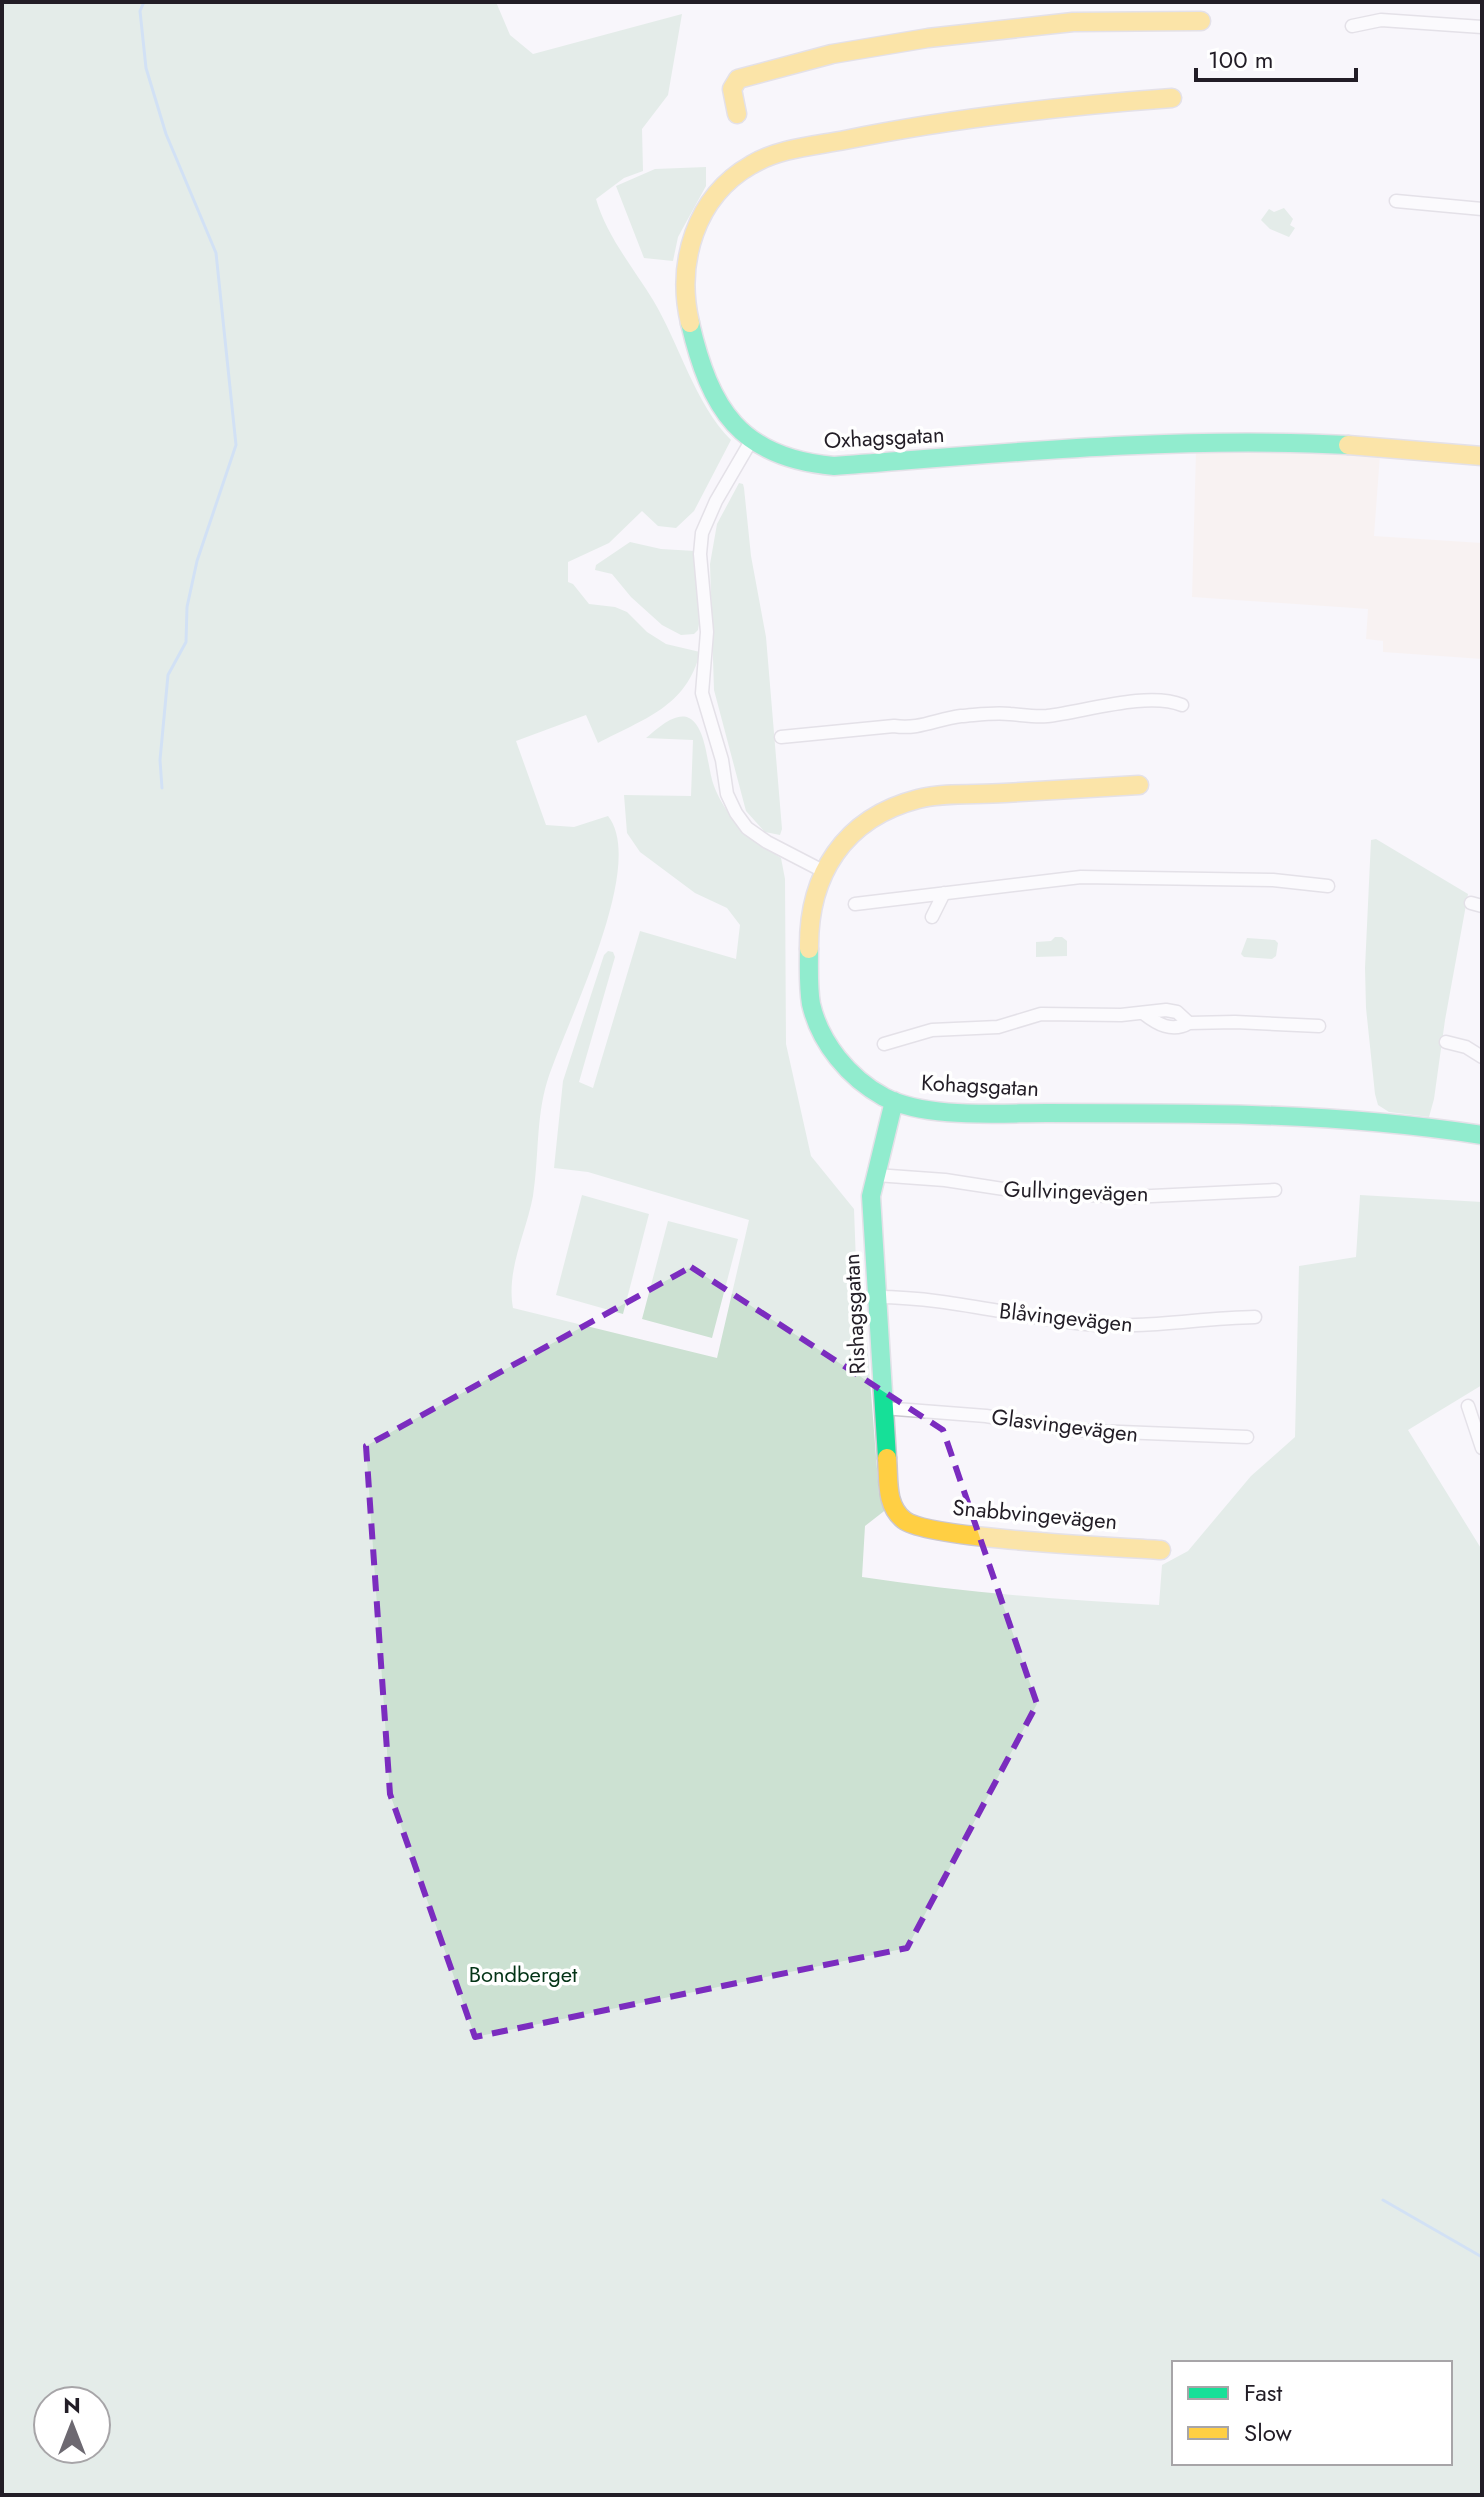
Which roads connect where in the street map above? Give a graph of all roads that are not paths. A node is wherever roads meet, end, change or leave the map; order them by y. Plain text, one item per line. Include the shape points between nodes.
1 (1201, 21) dead end
2 (1352, 26) dead end
3 (1482, 27) edge
4 (1172, 98) dead end
5 (737, 114) dead end
6 (1396, 201) dead end
7 (1482, 209) edge
8 (751, 441) junction
9 (1482, 456) edge
10 (1182, 705) dead end
11 (781, 737) dead end
12 (1139, 785) dead end
13 (823, 871) junction
14 (1328, 886) dead end
15 (944, 893) junction
16 (855, 904) dead end
17 (932, 917) dead end
18 (1319, 1026) dead end
19 (1446, 1042) dead end
20 (884, 1044) dead end
21 (1482, 1057) edge
22 (894, 1101) junction
23 (1482, 1135) edge
24 (876, 1175) junction
25 (1275, 1190) dead end
26 (877, 1297) junction
27 (1255, 1317) dead end
28 (1468, 1406) dead end
29 (883, 1408) junction
30 (1247, 1437) dead end
31 (1482, 1448) edge
32 (905, 1521) joint
33 (1161, 1550) dead end

1 - 5 street via 1073,22 863,48 738,79 732,89
2 - 3 street via 1381,20
4 - 8 street, Oxhagsgatan via 869,135 778,155 752,164 730,181 713,199 688,245 684,285 707,383 733,426
6 - 7 street
8 - 9 street, Oxhagsgatan via 811,465 834,466 1207,441
8 - 13 street via 702,533 707,632 702,693 736,813 767,842
10 - 11 street via 1123,703 1047,716 961,716 916,727
12 - 13 street, Kohagsgatan via 921,798 871,818 850,835
13 - 22 street, Kohagsgatan via 810,915 812,1008 834,1054 857,1078
14 - 15 street via 1081,877
15 - 16 street
15 - 17 street
18 - 20 street via 1189,1023 1166,1010 1041,1014 998,1027 932,1030
19 - 21 street
22 - 23 street, Kohagsgatan via 926,1110 1273,1116
22 - 24 street, Rishagsgatan
24 - 25 street, Gullvingevägen via 1023,1192 1131,1197
24 - 26 street, Rishagsgatan via 871,1196
26 - 27 street, Blåvingevägen via 1095,1325
26 - 29 street, Rishagsgatan
28 - 31 street
29 - 30 street, Glasvingevägen via 986,1416 1070,1430
29 - 32 street, Rishagsgatan via 888,1496
32 - 33 street, Snabbvingevägen via 993,1537

